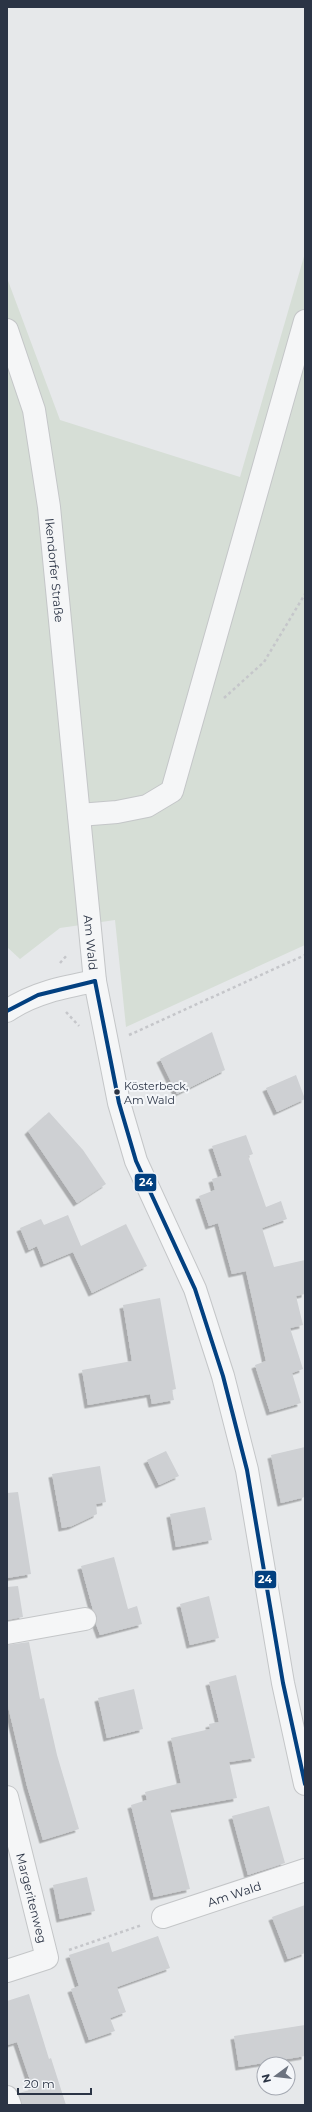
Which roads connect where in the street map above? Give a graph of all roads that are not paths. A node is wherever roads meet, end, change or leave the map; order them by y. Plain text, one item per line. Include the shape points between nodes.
1 (305, 321) edge
2 (7, 330) edge
3 (79, 815) junction
4 (95, 981) junction
5 (7, 1011) edge
6 (85, 1619) dead end
7 (7, 1633) edge
8 (305, 1784) edge
9 (7, 1798) edge
10 (305, 1870) edge
11 (163, 1918) road end
12 (7, 1971) edge
13 (7, 2097) edge
14 (10, 2105) edge

1 - 3 street via 172,791 147,806 117,812
2 - 3 street, Ikendorfer Straße via 34,410 49,507
3 - 4 street, Am Wald
4 - 5 street via 60,988 22,1001
4 - 8 street, Am Wald via 119,1103 136,1161 196,1289 223,1376 247,1470 283,1683
6 - 7 street
9 - 12 street, Margeritenweg via 47,1958
10 - 11 street, Am Wald
13 - 14 street

